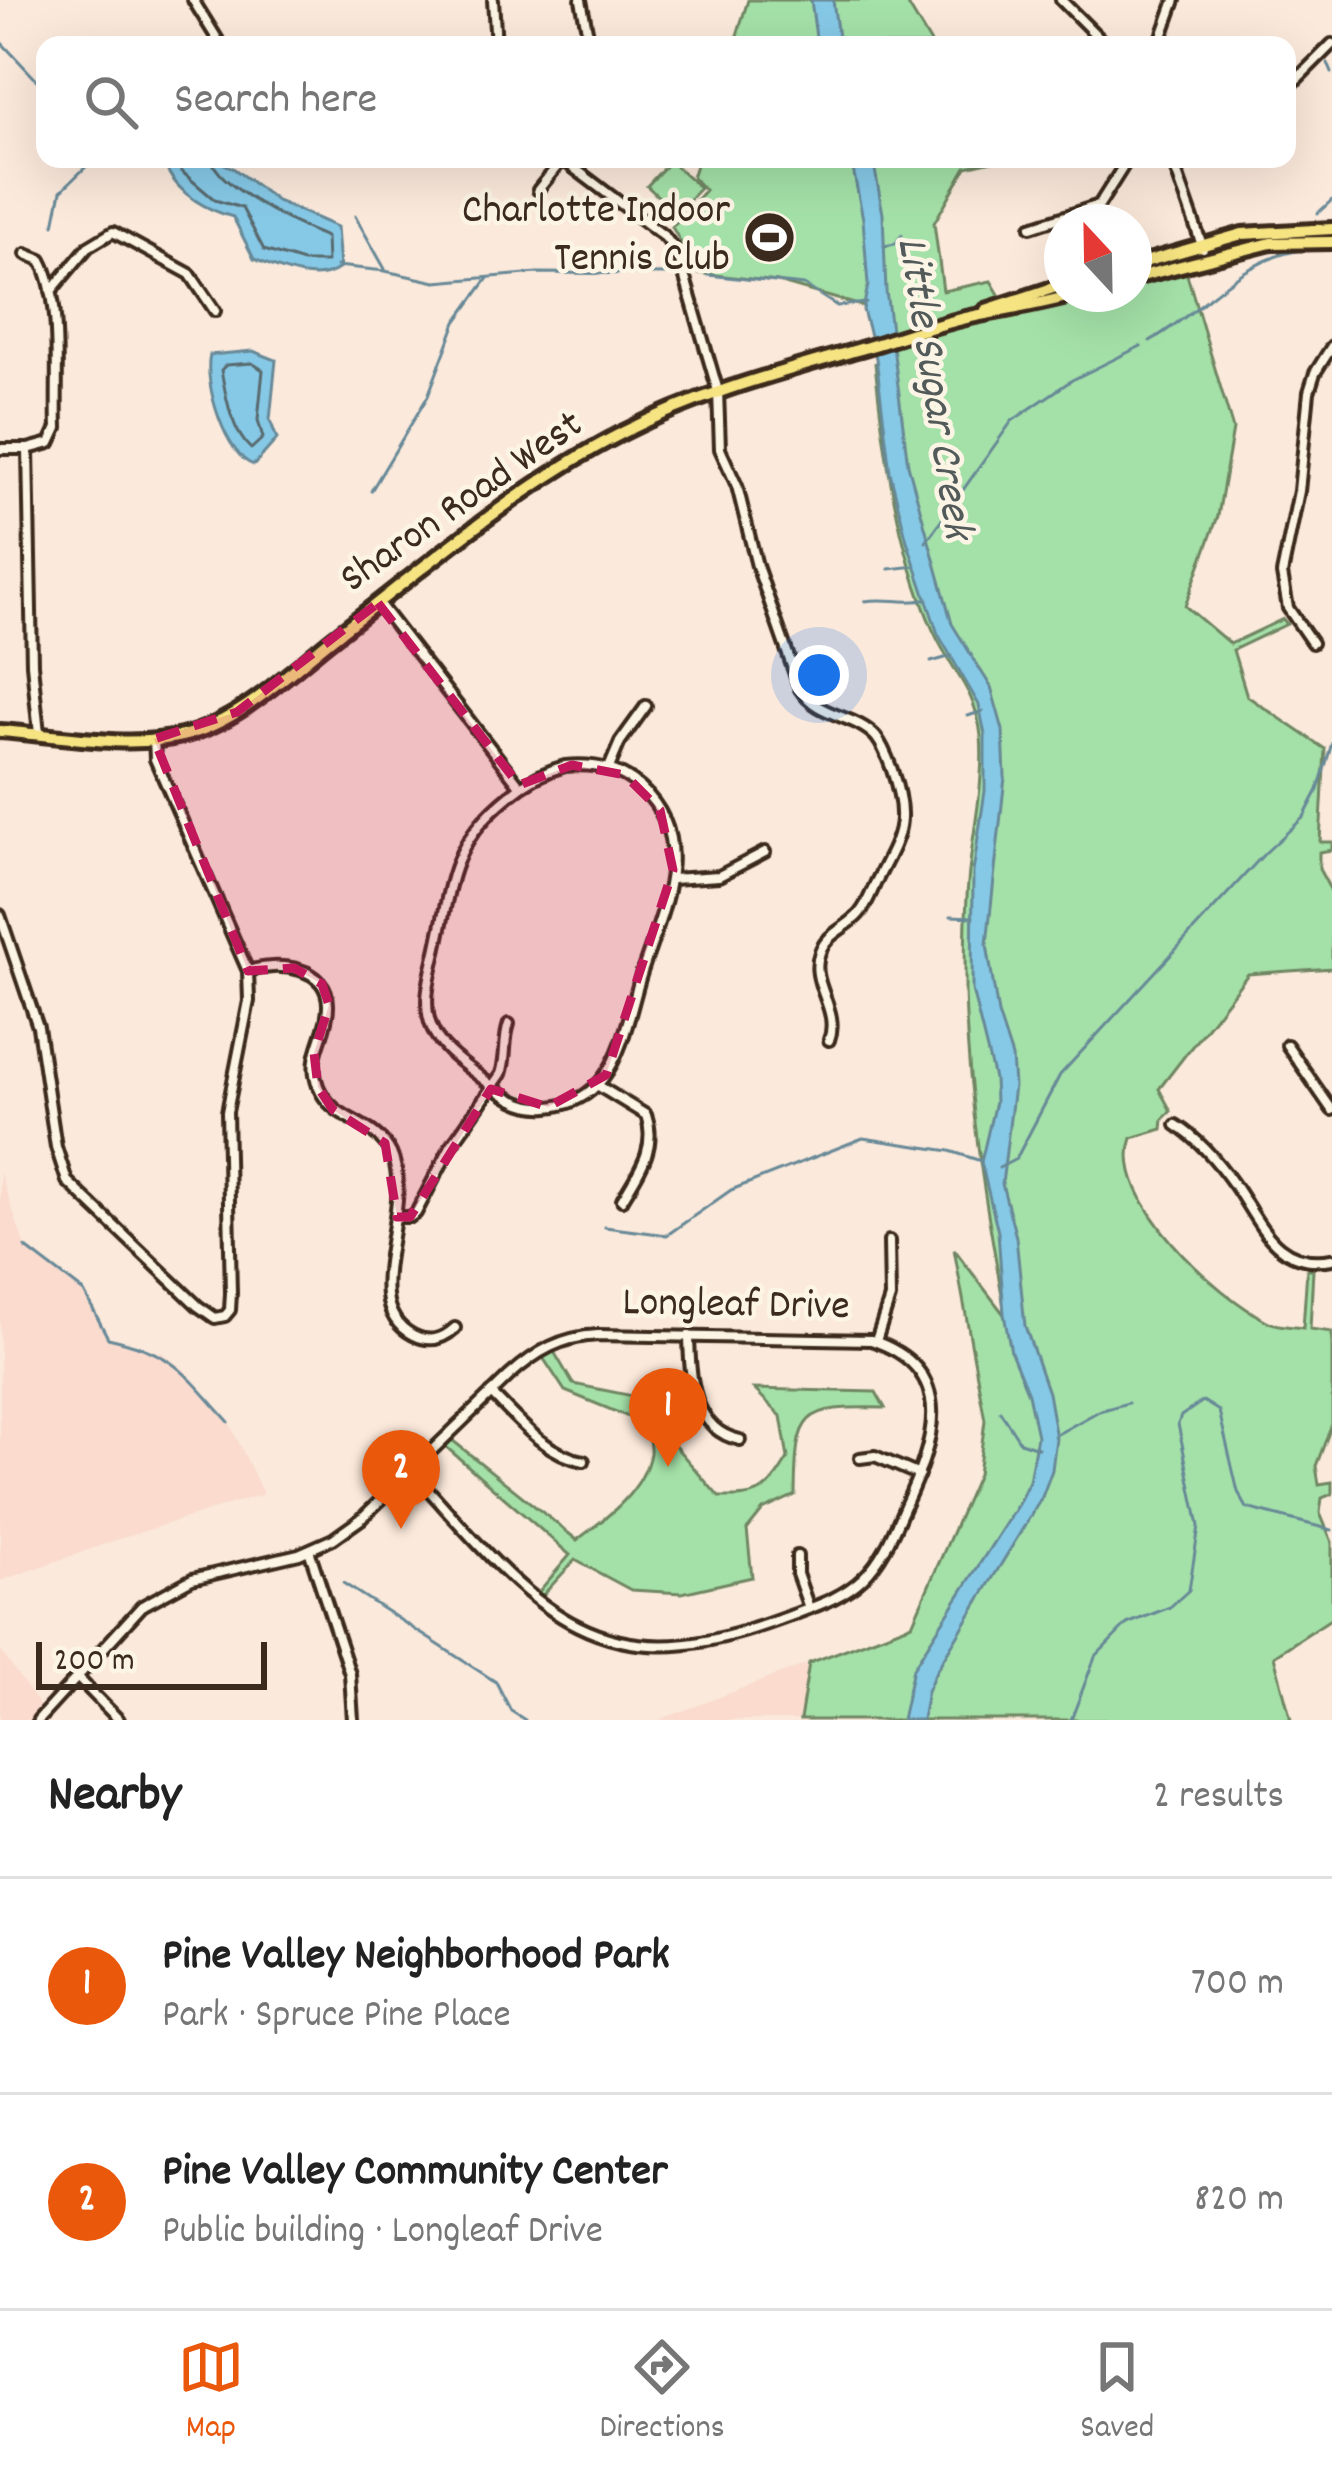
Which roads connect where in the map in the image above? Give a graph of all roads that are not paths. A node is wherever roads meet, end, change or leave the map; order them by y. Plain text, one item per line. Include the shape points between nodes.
1 (193, 0) edge
2 (493, 0) edge
3 (581, 0) edge
4 (1061, 0) edge
5 (1175, 0) edge
6 (215, 36) edge
7 (495, 36) edge
8 (588, 36) edge
9 (1097, 36) edge
10 (1162, 36) edge
11 (1332, 44) edge
12 (1296, 80) edge
13 (556, 168) edge
14 (575, 168) edge
15 (1122, 168) edge
16 (1175, 168) edge
17 (538, 190) dead end
18 (1030, 226) dead end
19 (1332, 229) edge
20 (1332, 242) edge
21 (1204, 252) junction
22 (26, 254) dead end
23 (1152, 262) edge
24 (1152, 271) edge
25 (1044, 291) edge
26 (50, 292) junction
27 (1044, 304) edge
28 (215, 311) dead end
29 (978, 315) junction
30 (1332, 346) edge
31 (718, 391) junction
32 (0, 449) edge
33 (28, 449) junction
34 (378, 603) junction
35 (1312, 643) dead end
36 (646, 706) dead end
37 (0, 731) edge
38 (39, 734) junction
39 (154, 739) junction
40 (609, 768) junction
41 (520, 786) junction
42 (765, 852) dead end
43 (671, 879) junction
44 (0, 915) edge
45 (248, 970) junction
46 (508, 1024) dead end
47 (829, 1040) dead end
48 (1287, 1045) dead end
49 (597, 1085) junction
50 (492, 1087) junction
51 (1332, 1110) edge
52 (1176, 1126) dead end
53 (622, 1200) dead end
54 (398, 1216) junction
55 (889, 1241) dead end
56 (1332, 1258) edge
57 (455, 1328) dead end
58 (689, 1336) junction
59 (876, 1341) junction
60 (491, 1393) junction
61 (740, 1441) dead end
62 (860, 1458) dead end
63 (584, 1461) dead end
64 (411, 1471) junction
65 (919, 1475) junction
66 (309, 1550) junction
67 (797, 1556) dead end
68 (809, 1608) junction
69 (77, 1677) junction
70 (38, 1720) edge
71 (119, 1720) edge
72 (353, 1720) edge

1 - 6 street
2 - 7 street
3 - 8 street
4 - 9 street
5 - 10 street
11 - 12 street
13 - 17 street
14 - 31 street via 672,244
15 - 18 street via 1099,205
16 - 21 street
19 - 21 main road via 1256,232
20 - 21 main road
21 - 23 main road
21 - 24 main road
22 - 26 street via 41,260
25 - 29 main road, Sharon Road West
26 - 28 street via 88,247 113,232 190,274
26 - 33 street via 57,428 50,443
27 - 29 main road, Sharon Road West
29 - 31 main road, Sharon Road West
30 - 35 street via 1309,392 1282,574 1288,608
31 - 34 main road, Sharon Road West via 579,457
31 - 47 street via 720,449 800,689 810,703 877,739 904,809 898,842 865,905 820,951
32 - 33 street
33 - 38 street
34 - 39 main road, Sharon Road West via 237,712 184,736
34 - 41 street
36 - 40 street
37 - 38 main road, Sharon Road West
38 - 39 main road, Sharon Road West
39 - 45 street via 155,759
40 - 41 street via 565,766
40 - 43 street via 660,810 673,843
41 - 50 street via 484,816 459,853 427,992 436,1037
42 - 43 street via 719,876
43 - 49 street via 614,1060
44 - 45 street via 38,1027 67,1180 215,1318 230,1310 227,1112
45 - 54 street via 294,968 322,986 328,1007 314,1057 318,1087 333,1110 388,1148
46 - 50 street via 505,1063
48 - 51 street
49 - 50 street via 548,1107 523,1105
49 - 53 street via 650,1124 650,1150
50 - 54 street via 416,1213
52 - 56 street via 1228,1176 1275,1246 1307,1260
54 - 57 street via 386,1266 392,1312 428,1340
55 - 59 street via 890,1298
58 - 59 street, Longleaf Drive
58 - 60 street, Longleaf Drive via 566,1340 539,1351
58 - 61 street via 698,1405 719,1433
59 - 65 street, Longleaf Drive via 909,1363 929,1396 932,1437
60 - 63 street via 545,1443
60 - 64 street, Longleaf Drive
62 - 65 street
64 - 66 street, Longleaf Drive via 345,1531
64 - 68 street, Longleaf Drive via 535,1598 598,1635 650,1646 704,1644
65 - 68 street, Longleaf Drive via 871,1569
66 - 69 street, Longleaf Drive via 173,1587 126,1621
66 - 72 street via 350,1674
67 - 68 street
69 - 70 street, Longleaf Drive
69 - 71 street

